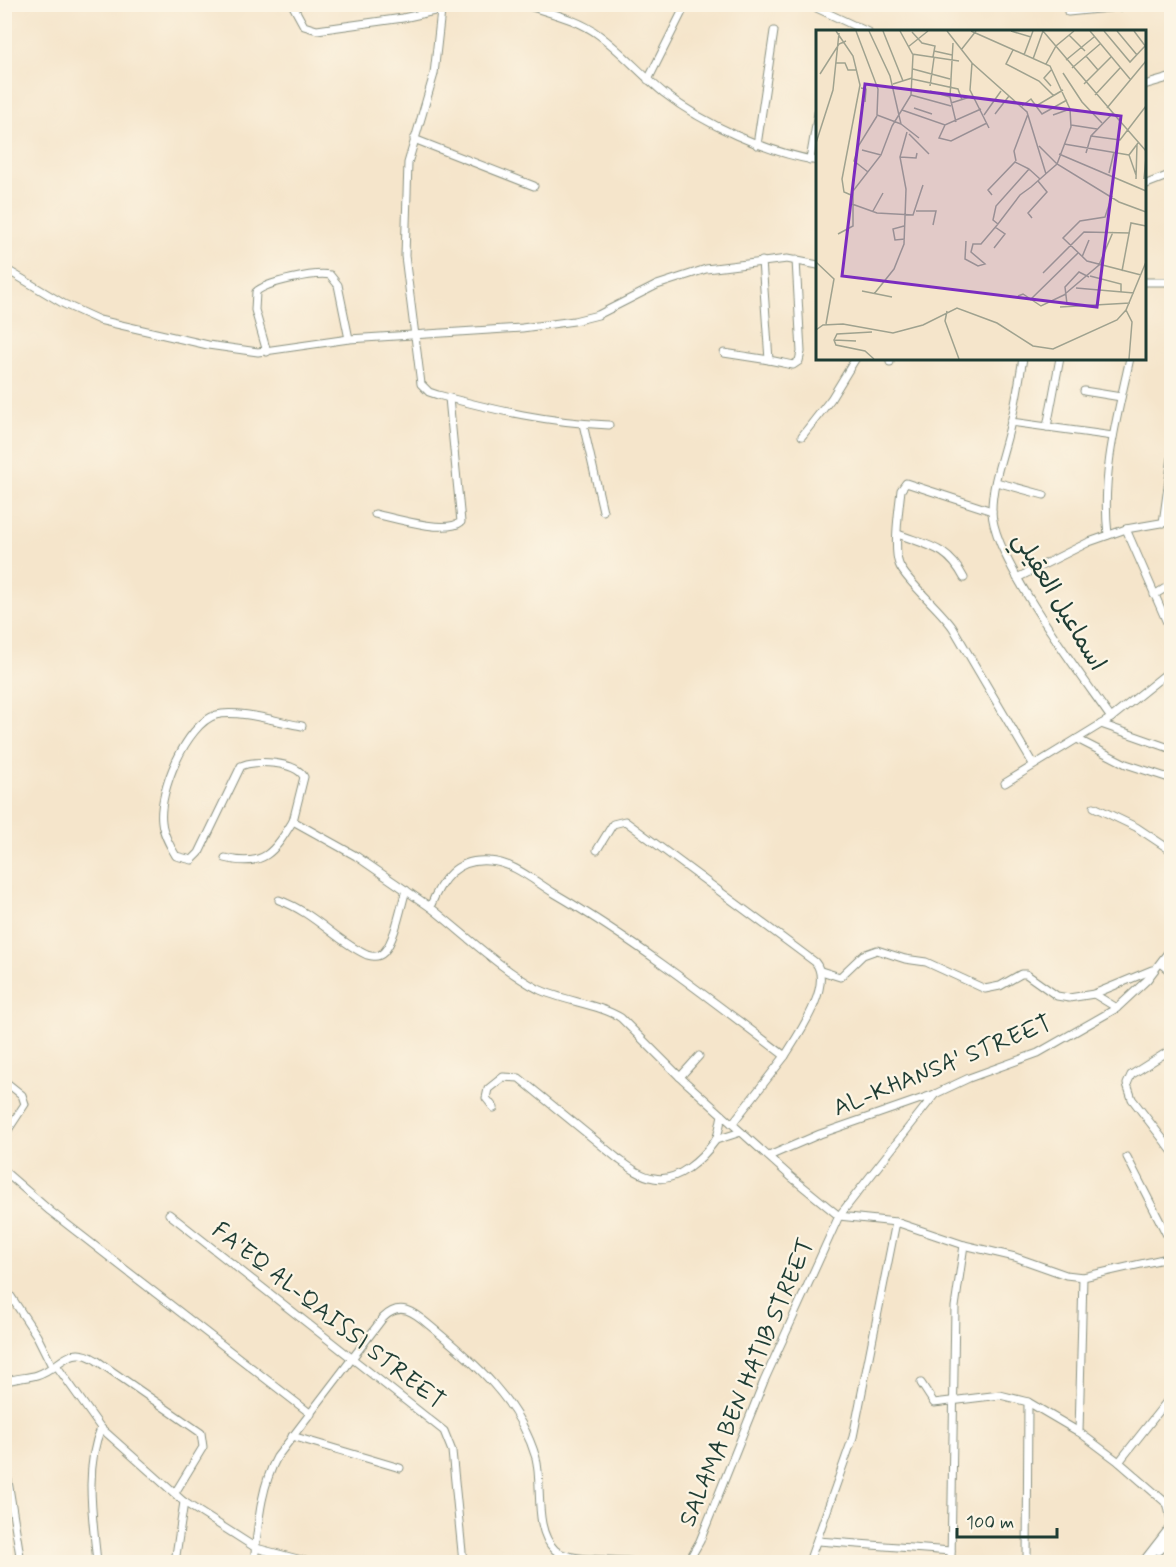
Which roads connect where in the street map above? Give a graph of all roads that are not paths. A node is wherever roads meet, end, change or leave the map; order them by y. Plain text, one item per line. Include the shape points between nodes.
1 (292, 4) edge
2 (466, 4) edge
3 (523, 4) edge
4 (686, 4) edge
5 (808, 4) edge
6 (1148, 4) edge
7 (441, 11) junction
8 (1068, 12) dead end
9 (864, 30) edge
10 (774, 31) dead end
11 (1172, 77) edge
12 (648, 80) junction
13 (1146, 84) edge
14 (816, 136) edge
15 (414, 139) junction
16 (757, 145) junction
17 (814, 160) edge
18 (1172, 174) edge
19 (1146, 184) edge
20 (534, 186) dead end
21 (796, 260) junction
22 (762, 261) junction
23 (816, 265) edge
24 (4, 268) edge
25 (1146, 282) edge
26 (1172, 282) edge
27 (415, 336) junction
28 (349, 339) junction
29 (267, 352) junction
30 (724, 354) dead end
31 (769, 360) junction
32 (855, 360) edge
33 (1023, 360) edge
34 (1060, 360) edge
35 (1130, 360) edge
36 (1084, 391) dead end
37 (1121, 397) junction
38 (449, 398) junction
39 (1011, 422) junction
40 (582, 424) junction
41 (609, 425) dead end
42 (1047, 427) junction
43 (802, 436) dead end
44 (1113, 436) junction
45 (1172, 457) edge
46 (996, 482) junction
47 (1044, 495) dead end
48 (992, 511) junction
49 (603, 512) dead end
50 (375, 513) dead end
51 (1172, 521) edge
52 (1162, 523) junction
53 (1126, 530) junction
54 (898, 534) junction
55 (1108, 535) junction
56 (964, 578) dead end
57 (1017, 578) junction
58 (1172, 584) edge
59 (1154, 594) junction
60 (1172, 634) edge
61 (1172, 669) edge
62 (1111, 718) junction
63 (1101, 724) junction
64 (302, 726) dead end
65 (1077, 739) junction
66 (1172, 749) edge
67 (1033, 764) junction
68 (1172, 779) edge
69 (1005, 783) dead end
70 (1094, 807) dead end
71 (293, 821) junction
72 (597, 850) dead end
73 (1172, 850) edge
74 (225, 858) dead end
75 (406, 890) junction
76 (279, 900) dead end
77 (430, 907) junction
78 (1172, 946) edge
79 (1159, 966) junction
80 (821, 971) junction
81 (1172, 972) edge
82 (1094, 994) junction
83 (1117, 1008) junction
84 (1172, 1049) edge
85 (699, 1056) dead end
86 (785, 1056) junction
87 (680, 1077) junction
88 (7, 1083) dead end
89 (935, 1094) junction
90 (494, 1108) dead end
91 (722, 1115) junction
92 (732, 1124) junction
93 (741, 1132) junction
94 (4, 1136) edge
95 (716, 1140) junction
96 (1172, 1151) edge
97 (769, 1156) junction
98 (1127, 1157) dead end
99 (4, 1171) edge
100 (169, 1214) dead end
101 (838, 1216) junction
102 (896, 1222) junction
103 (964, 1245) junction
104 (1172, 1245) edge
105 (1172, 1257) edge
106 (1083, 1277) junction
107 (4, 1286) edge
108 (352, 1359) junction
109 (55, 1366) junction
110 (4, 1382) edge
111 (921, 1383) dead end
112 (1172, 1395) edge
113 (955, 1400) junction
114 (1028, 1402) junction
115 (311, 1414) junction
116 (101, 1428) junction
117 (1079, 1432) junction
118 (292, 1436) junction
119 (4, 1456) edge
120 (1119, 1462) junction
121 (400, 1468) dead end
122 (175, 1493) junction
123 (184, 1502) junction
124 (1171, 1507) edge
125 (1171, 1526) edge
126 (818, 1541) junction
127 (256, 1548) junction
128 (951, 1551) junction
129 (1145, 1562) edge
130 (21, 1563) edge
131 (97, 1563) edge
132 (175, 1563) edge
133 (254, 1563) edge
134 (309, 1563) edge
135 (463, 1563) edge
136 (636, 1563) edge
137 (688, 1563) edge
138 (809, 1563) edge
139 (951, 1563) edge
140 (1027, 1563) edge

1 - 7 street via 299,21 312,30
2 - 7 street
3 - 12 street via 575,21 599,34
4 - 12 street
5 - 9 street
6 - 8 street
7 - 15 street via 434,74
10 - 16 street
11 - 13 street
12 - 16 street via 680,105
14 - 17 street
15 - 20 street
15 - 27 street via 408,164 405,229
16 - 17 street via 783,155
18 - 19 street
21 - 22 street
21 - 23 street
21 - 31 street via 800,357 794,364
22 - 27 street via 688,273 587,319
22 - 31 street
24 - 29 street via 99,320 230,349
25 - 26 street
27 - 28 street
27 - 38 street via 421,384 429,392
28 - 29 street
28 - 29 street via 338,285 330,275 320,274 267,285 256,292 255,310
30 - 31 street
32 - 43 street
33 - 39 street, اسماعيل العقيلي
34 - 42 street
35 - 37 street
36 - 37 street
37 - 44 street
38 - 40 street
38 - 50 street via 461,522 438,526
39 - 42 street
39 - 46 street, اسماعيل العقيلي
40 - 41 street
40 - 49 street
42 - 44 street
44 - 55 street via 1105,496
45 - 52 street
46 - 47 street
46 - 48 street, اسماعيل العقيلي
48 - 54 street via 906,483 901,490
48 - 57 street, اسماعيل العقيلي via 1000,544
51 - 52 street
52 - 53 street
53 - 55 street
53 - 59 street
54 - 56 street via 946,553
54 - 67 street via 899,566 953,628
55 - 57 street
57 - 62 street, اسماعيل العقيلي
58 - 59 street
59 - 60 street
61 - 62 street
62 - 63 street
63 - 65 street
63 - 66 street
64 - 71 street via 233,714 218,714 201,723 188,738 178,761 161,819 176,856 192,860 240,768 253,762 290,767 302,773
65 - 67 street
65 - 68 street via 1126,764
67 - 69 street
70 - 73 street
71 - 74 street via 282,839 262,858 248,863
71 - 75 street
72 - 80 street via 613,824 625,821 816,962
75 - 76 street via 387,947 375,956 358,950 300,908
75 - 77 street
77 - 86 street via 448,873 466,863 490,861 534,879 662,962
77 - 87 street via 529,984 616,1015
78 - 79 street, AL-KHANSA' STREET
79 - 81 street
79 - 82 street
79 - 83 street, AL-KHANSA' STREET
80 - 82 street via 843,976 864,955 877,950 926,962 985,989 1021,974 1031,976 1057,996
80 - 86 street via 822,982 812,1008
82 - 83 street
83 - 89 street, AL-KHANSA' STREET via 1029,1057
84 - 96 street via 1131,1075 1127,1084 1132,1099
85 - 87 street
86 - 92 street
87 - 91 street
88 - 94 street via 25,1104
89 - 97 street, AL-KHANSA' STREET
89 - 101 street, SALAMA BEN HATIB STREET
90 - 95 street via 486,1098 488,1089 503,1077 519,1078 617,1158 656,1179 678,1175
91 - 92 street
91 - 95 street
92 - 93 street
93 - 95 street
93 - 97 street
97 - 101 street
98 - 104 street
99 - 115 street
100 - 108 street, FA'EQ AL-QAISSI STREET
101 - 102 street
101 - 137 street, SALAMA BEN HATIB STREET
102 - 103 street
102 - 126 street via 853,1437
103 - 106 street
103 - 113 street via 955,1307
105 - 106 street
106 - 117 street
107 - 109 street
108 - 115 street
108 - 135 street, FA'EQ AL-QAISSI STREET via 444,1431 452,1451
108 - 136 street via 390,1311 399,1308 414,1312 493,1381 515,1413 536,1458 543,1523 554,1549 566,1555
109 - 110 street
109 - 116 street
109 - 122 street via 75,1353 88,1355 198,1430 204,1437 203,1447
111 - 113 street via 933,1402
112 - 120 street
113 - 114 street via 1000,1395
113 - 128 street
114 - 117 street
114 - 140 street
115 - 118 street
116 - 122 street
116 - 131 street via 92,1479
117 - 120 street
118 - 121 street
118 - 127 street via 269,1472
119 - 130 street
120 - 124 street
122 - 123 street
123 - 127 street
123 - 132 street
124 - 125 street
125 - 129 street via 1154,1556
126 - 128 street
126 - 138 street
127 - 133 street
127 - 134 street
128 - 139 street

